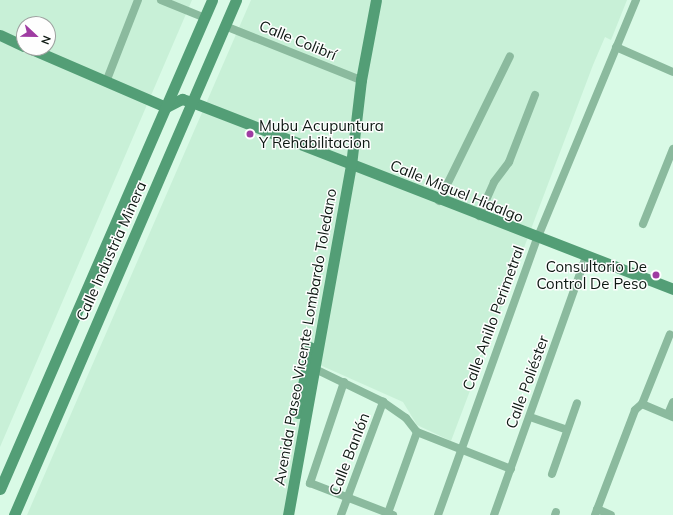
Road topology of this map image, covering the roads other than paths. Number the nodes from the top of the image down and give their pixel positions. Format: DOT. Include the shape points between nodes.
graph roads {
  1 [pos="138,0"];
  2 [pos="161,0"];
  3 [pos="212,0"];
  4 [pos="236,0"];
  5 [pos="376,0"];
  6 [pos="636,0"];
  7 [pos="205,18"];
  8 [pos="225,26"];
  9 [pos="0,35"];
  10 [pos="16,42"];
  11 [pos="616,47"];
  12 [pos="47,56"];
  13 [pos="510,56"];
  14 [pos="673,72"];
  15 [pos="361,80"];
  16 [pos="106,82"];
  17 [pos="535,95"];
  18 [pos="192,102"];
  19 [pos="166,107"];
  20 [pos="673,149"];
  21 [pos="352,165"];
  22 [pos="439,201"];
  23 [pos="479,216"];
  24 [pos="643,224"];
  25 [pos="537,239"];
  26 [pos="586,257"];
  27 [pos="673,289"];
  28 [pos="670,334"];
  29 [pos="310,367"];
  30 [pos="344,382"];
  31 [pos="383,402"];
  32 [pos="673,402"];
  33 [pos="577,403"];
  34 [pos="642,404"];
  35 [pos="671,416"];
  36 [pos="530,417"];
  37 [pos="567,430"];
  38 [pos="417,432"];
  39 [pos="459,451"];
  40 [pos="510,469"];
  41 [pos="552,474"];
  42 [pos="0,489"];
  43 [pos="347,498"];
  44 [pos="596,512"];
  45 [pos="390,514"];
  46 [pos="14,515"];
  47 [pos="280,515"];
  48 [pos="288,515"];
  49 [pos="340,515"];
  50 [pos="438,515"];
  51 [pos="494,515"];
  52 [pos="611,515"];
  1 -- 16 [label="street"];
  2 -- 7 [label="street"];
  3 -- 7 [label="main road, Calle Industria Minera"];
  4 -- 8 [label="main road, Calle Industria Minera"];
  5 -- 15 [label="main road, Avenida Paseo Vicente Lombardo Toledano"];
  6 -- 11 [label="street, Calle Anillo Perimetral"];
  7 -- 19 [label="main road, Calle Industria Minera"];
  8 -- 15 [label="street, Calle Colibrí"];
  8 -- 18 [label="main road, Calle Industria Minera"];
  9 -- 10 [label="main road"];
  11 -- 14 [label="street"];
  11 -- 25 [label="street, Calle Anillo Perimetral"];
  12 -- 16 [label="main road"];
  13 -- 22 [label="street"];
  15 -- 21 [label="main road, Avenida Paseo Vicente Lombardo Toledano"];
  16 -- 19 [label="main road"];
  17 -- 23 [label="street" via="509,162 494,182"];
  18 -- 19 [label="main road, Calle Miguel Hidalgo" via="182,99"];
  18 -- 21 [label="main road, Calle Miguel Hidalgo"];
  18 -- 46 [label="main road, Calle Industria Minera"];
  19 -- 42 [label="main road, Calle Industria Minera"];
  20 -- 24 [label="street"];
  21 -- 22 [label="main road, Calle Miguel Hidalgo"];
  21 -- 29 [label="main road, Avenida Paseo Vicente Lombardo Toledano"];
  22 -- 23 [label="main road, Calle Miguel Hidalgo"];
  23 -- 25 [label="main road, Calle Miguel Hidalgo"];
  25 -- 26 [label="main road, Calle Miguel Hidalgo"];
  25 -- 39 [label="street, Calle Anillo Perimetral"];
  26 -- 27 [label="main road, Calle Miguel Hidalgo"];
  26 -- 36 [label="street, Calle Poliéster"];
  28 -- 34 [label="street"];
  29 -- 30 [label="street"];
  29 -- 47 [label="main road, Avenida Paseo Vicente Lombardo Toledano"];
  29 -- 48 [label="main road, Avenida Paseo Vicente Lombardo Toledano"];
  30 -- 31 [label="street"];
  30 -- 43 [label="street" via="310,480 313,486"];
  31 -- 38 [label="street" via="406,418"];
  31 -- 43 [label="street, Calle Banlón"];
  32 -- 35 [label="street"];
  33 -- 37 [label="street"];
  34 -- 35 [label="street"];
  34 -- 44 [label="street" via="635,410"];
  36 -- 37 [label="street"];
  36 -- 40 [label="street, Calle Poliéster"];
  37 -- 41 [label="street"];
  38 -- 39 [label="street"];
  38 -- 45 [label="street"];
  39 -- 40 [label="street"];
  39 -- 50 [label="street, Calle Anillo Perimetral"];
  40 -- 51 [label="street, Calle Poliéster"];
  43 -- 45 [label="street"];
  43 -- 49 [label="street, Calle Banlón"];
  44 -- 52 [label="street"];
}
